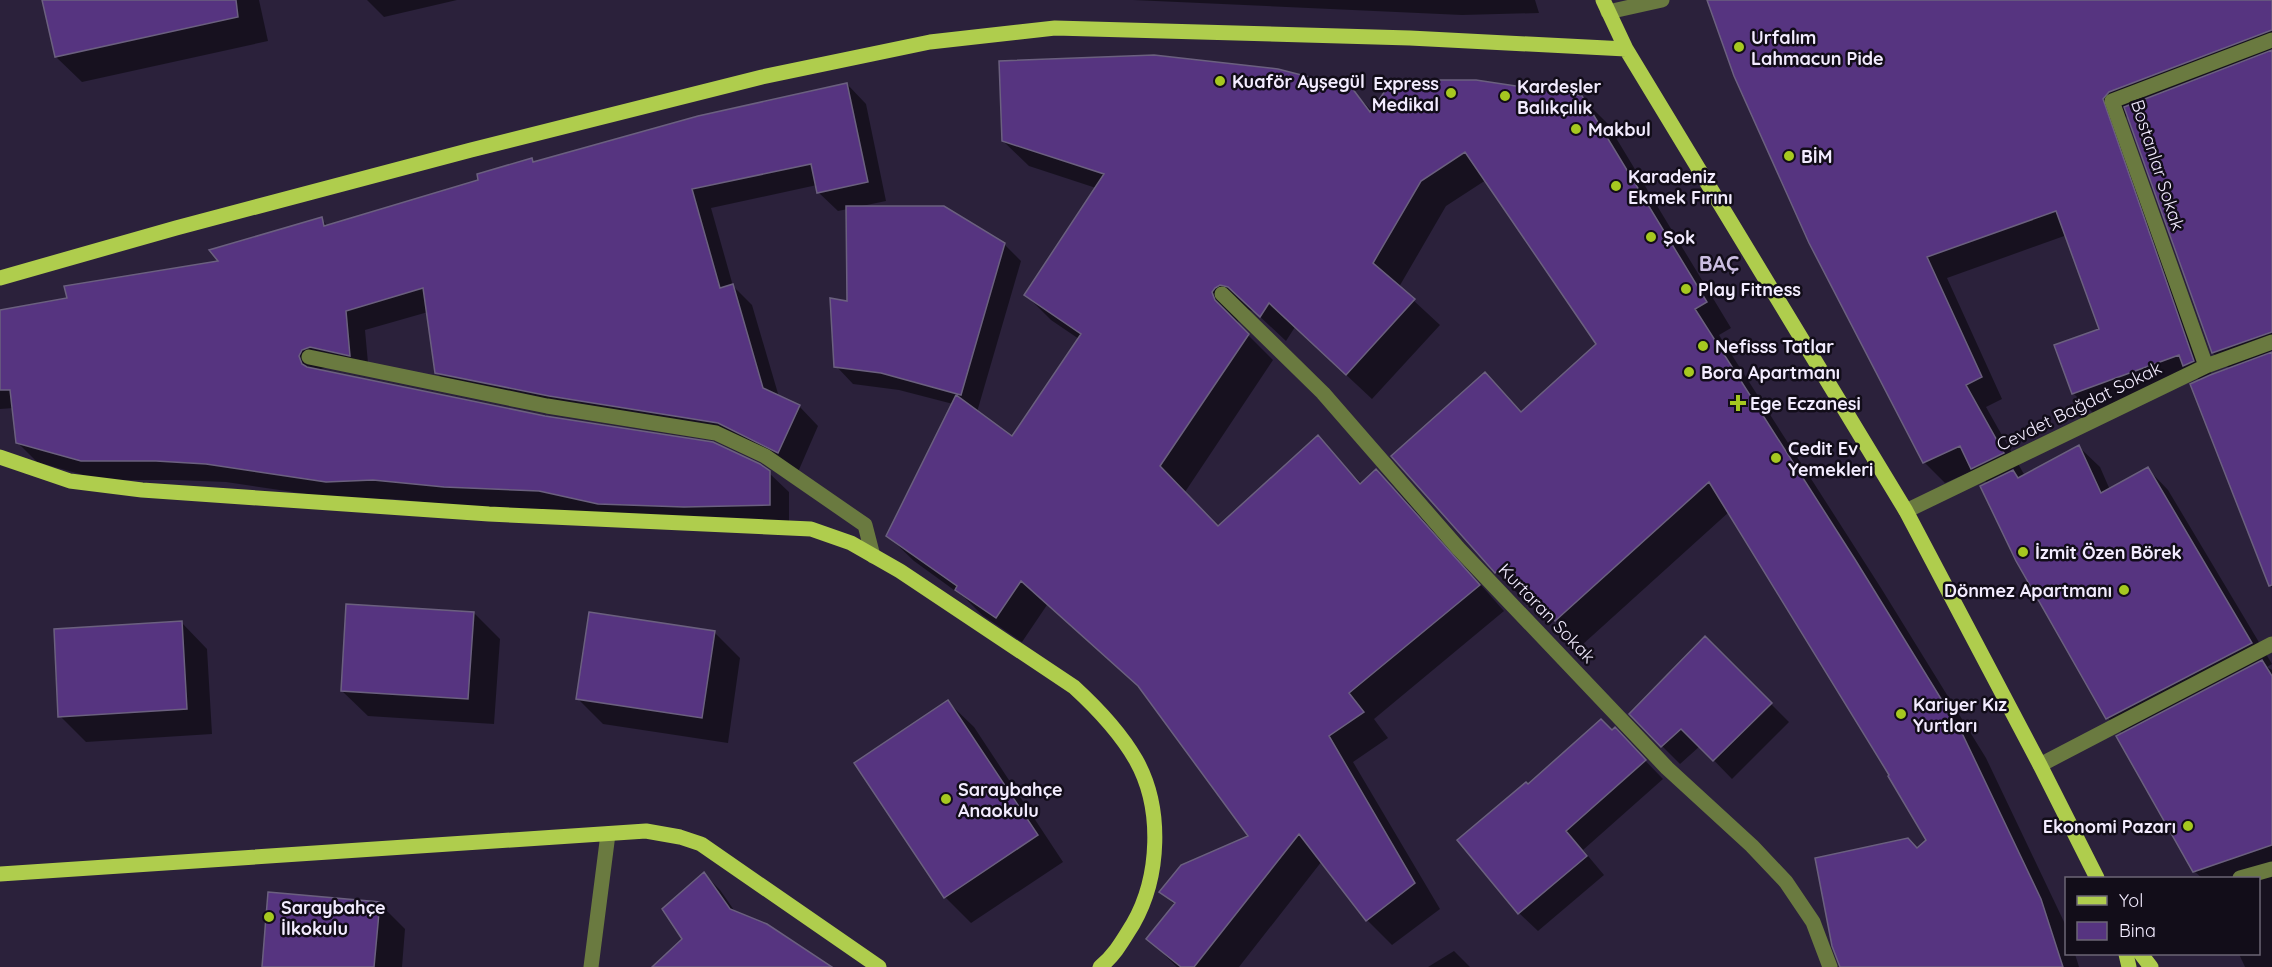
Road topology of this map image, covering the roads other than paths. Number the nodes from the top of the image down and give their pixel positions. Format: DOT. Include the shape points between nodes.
graph roads {
  1 [pos="1662,0"];
  2 [pos="1605,6"];
  3 [pos="2272,40"];
  4 [pos="1626,49"];
  5 [pos="0,278"];
  6 [pos="1222,294"];
  7 [pos="2272,342"];
  8 [pos="309,357"];
  9 [pos="2206,366"];
  10 [pos="0,457"];
  11 [pos="1906,511"];
  12 [pos="873,556"];
  13 [pos="2272,644"];
  14 [pos="2040,765"];
  15 [pos="608,834"];
  16 [pos="2272,869"];
  17 [pos="0,874"];
  18 [pos="2096,877"];
  19 [pos="2246,877"];
  20 [pos="2142,955"];
  21 [pos="591,967"];
  22 [pos="879,967"];
  23 [pos="1101,967"];
  24 [pos="1830,967"];
  25 [pos="2151,967"];
  1 -- 2 [label="street"];
  2 -- 4 [label="main road"];
  3 -- 9 [label="street, Bostanlar Sokak" via="2112,100"];
  4 -- 5 [label="main road" via="1055,28 930,42 762,76 176,228"];
  4 -- 11 [label="main road"];
  6 -- 24 [label="street, Kurtaran Sokak" via="1323,393 1458,548 1659,759 1786,882 1813,922"];
  7 -- 9 [label="street, Cevdet Bağdat Sokak"];
  8 -- 12 [label="street" via="547,406 716,433 765,456 865,525"];
  9 -- 11 [label="street, Cevdet Bağdat Sokak"];
  10 -- 12 [label="main road" via="70,481 142,489 489,514 811,529 851,543"];
  11 -- 14 [label="main road"];
  12 -- 23 [label="main road" via="1074,687 1118,733 1137,762 1148,791 1154,828 1153,871 1141,910 1114,956"];
  13 -- 14 [label="street"];
  14 -- 18 [label="main road"];
  15 -- 17 [label="main road"];
  15 -- 21 [label="street"];
  15 -- 22 [label="main road" via="646,831 701,844"];
  16 -- 19 [label="street"];
  20 -- 25 [label="main road"];
}
